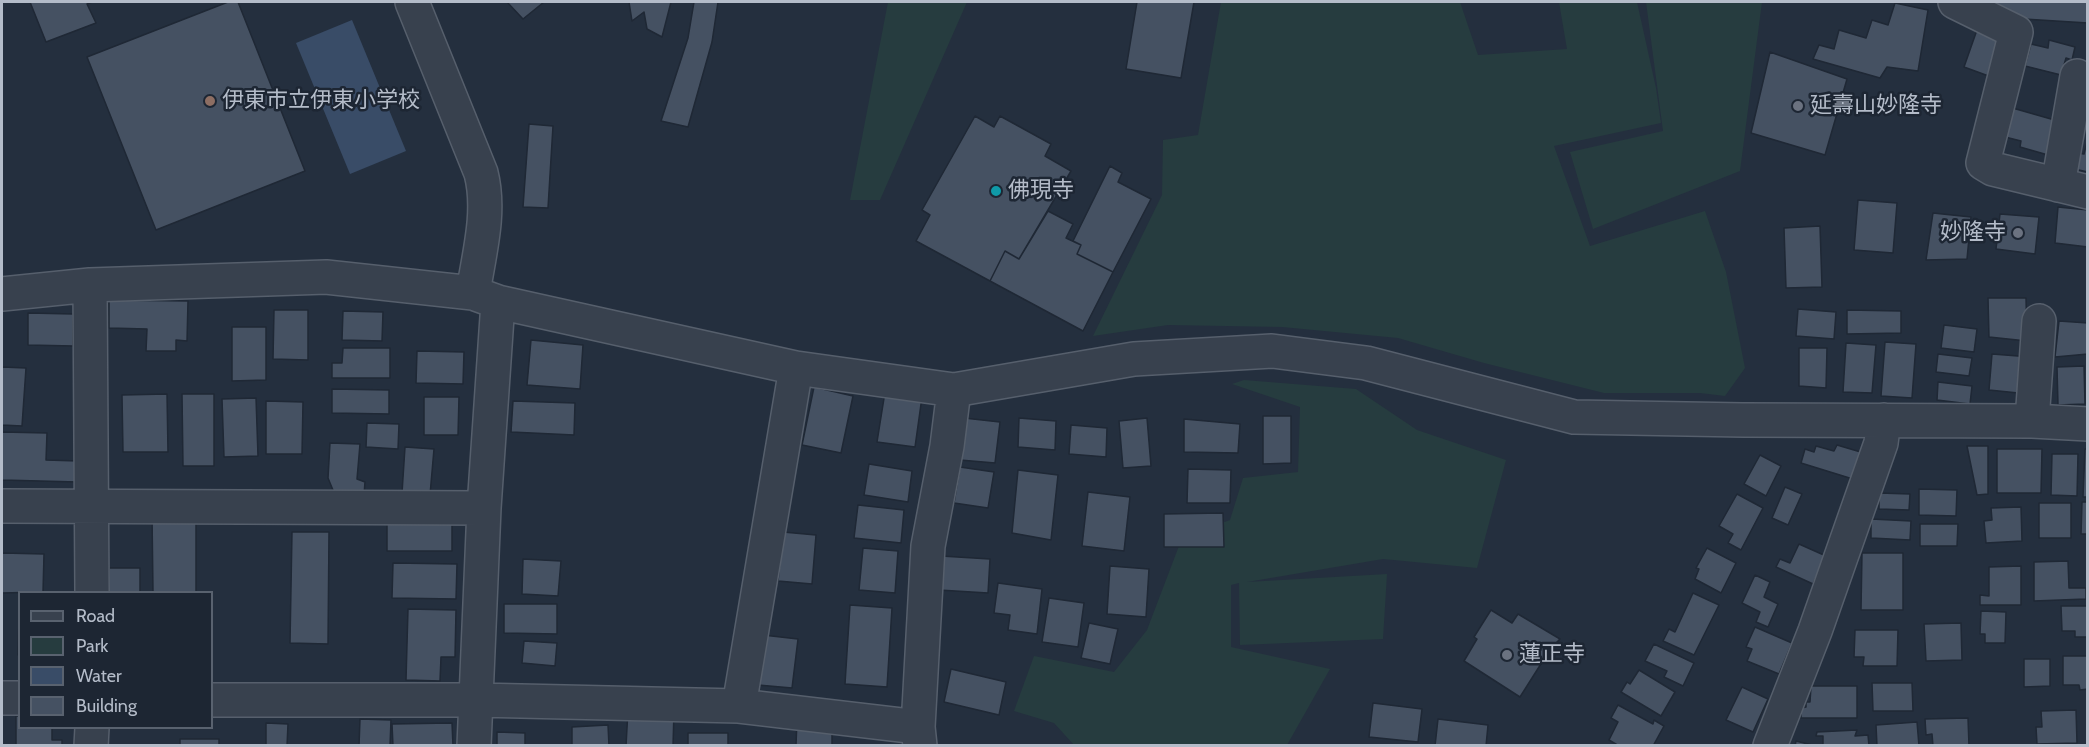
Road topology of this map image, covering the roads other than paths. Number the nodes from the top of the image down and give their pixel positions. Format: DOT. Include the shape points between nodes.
graph roads {
  1 [pos="412,2"];
  2 [pos="1965,6"];
  3 [pos="2077,76"];
  4 [pos="2073,188"];
  5 [pos="90,285"];
  6 [pos="2,294"];
  7 [pos="486,297"];
  8 [pos="2039,321"];
  9 [pos="796,368"];
  10 [pos="954,390"];
  11 [pos="1884,420"];
  12 [pos="2032,421"];
  13 [pos="2088,423"];
  14 [pos="2,506"];
  15 [pos="91,507"];
  16 [pos="484,508"];
  17 [pos="92,591"];
  18 [pos="2,698"];
  19 [pos="18,698"];
  20 [pos="213,700"];
  21 [pos="477,700"];
  22 [pos="739,706"];
  23 [pos="92,729"];
  24 [pos="919,736"];
  25 [pos="91,746"];
  26 [pos="474,746"];
  27 [pos="1770,746"];
  1 -- 7 [label="street" via="481,172 486,193"];
  2 -- 4 [label="street" via="2016,32 1983,163 1993,170"];
  3 -- 4 [label="street"];
  5 -- 6 [label="street"];
  5 -- 7 [label="street" via="326,277"];
  5 -- 15 [label="street"];
  7 -- 9 [label="street"];
  7 -- 16 [label="street"];
  8 -- 12 [label="street"];
  9 -- 10 [label="street"];
  9 -- 22 [label="street"];
  10 -- 11 [label="street" via="1134,359 1272,351 1366,363 1574,417"];
  10 -- 24 [label="street" via="928,546"];
  11 -- 12 [label="street"];
  11 -- 27 [label="street" via="1881,443"];
  12 -- 13 [label="street"];
  14 -- 15 [label="street"];
  15 -- 16 [label="street"];
  15 -- 17 [label="street"];
  16 -- 21 [label="street"];
  18 -- 19 [label="street"];
  20 -- 21 [label="street"];
  21 -- 22 [label="street"];
  21 -- 26 [label="street"];
  22 -- 24 [label="street"];
  23 -- 25 [label="street"];
}
